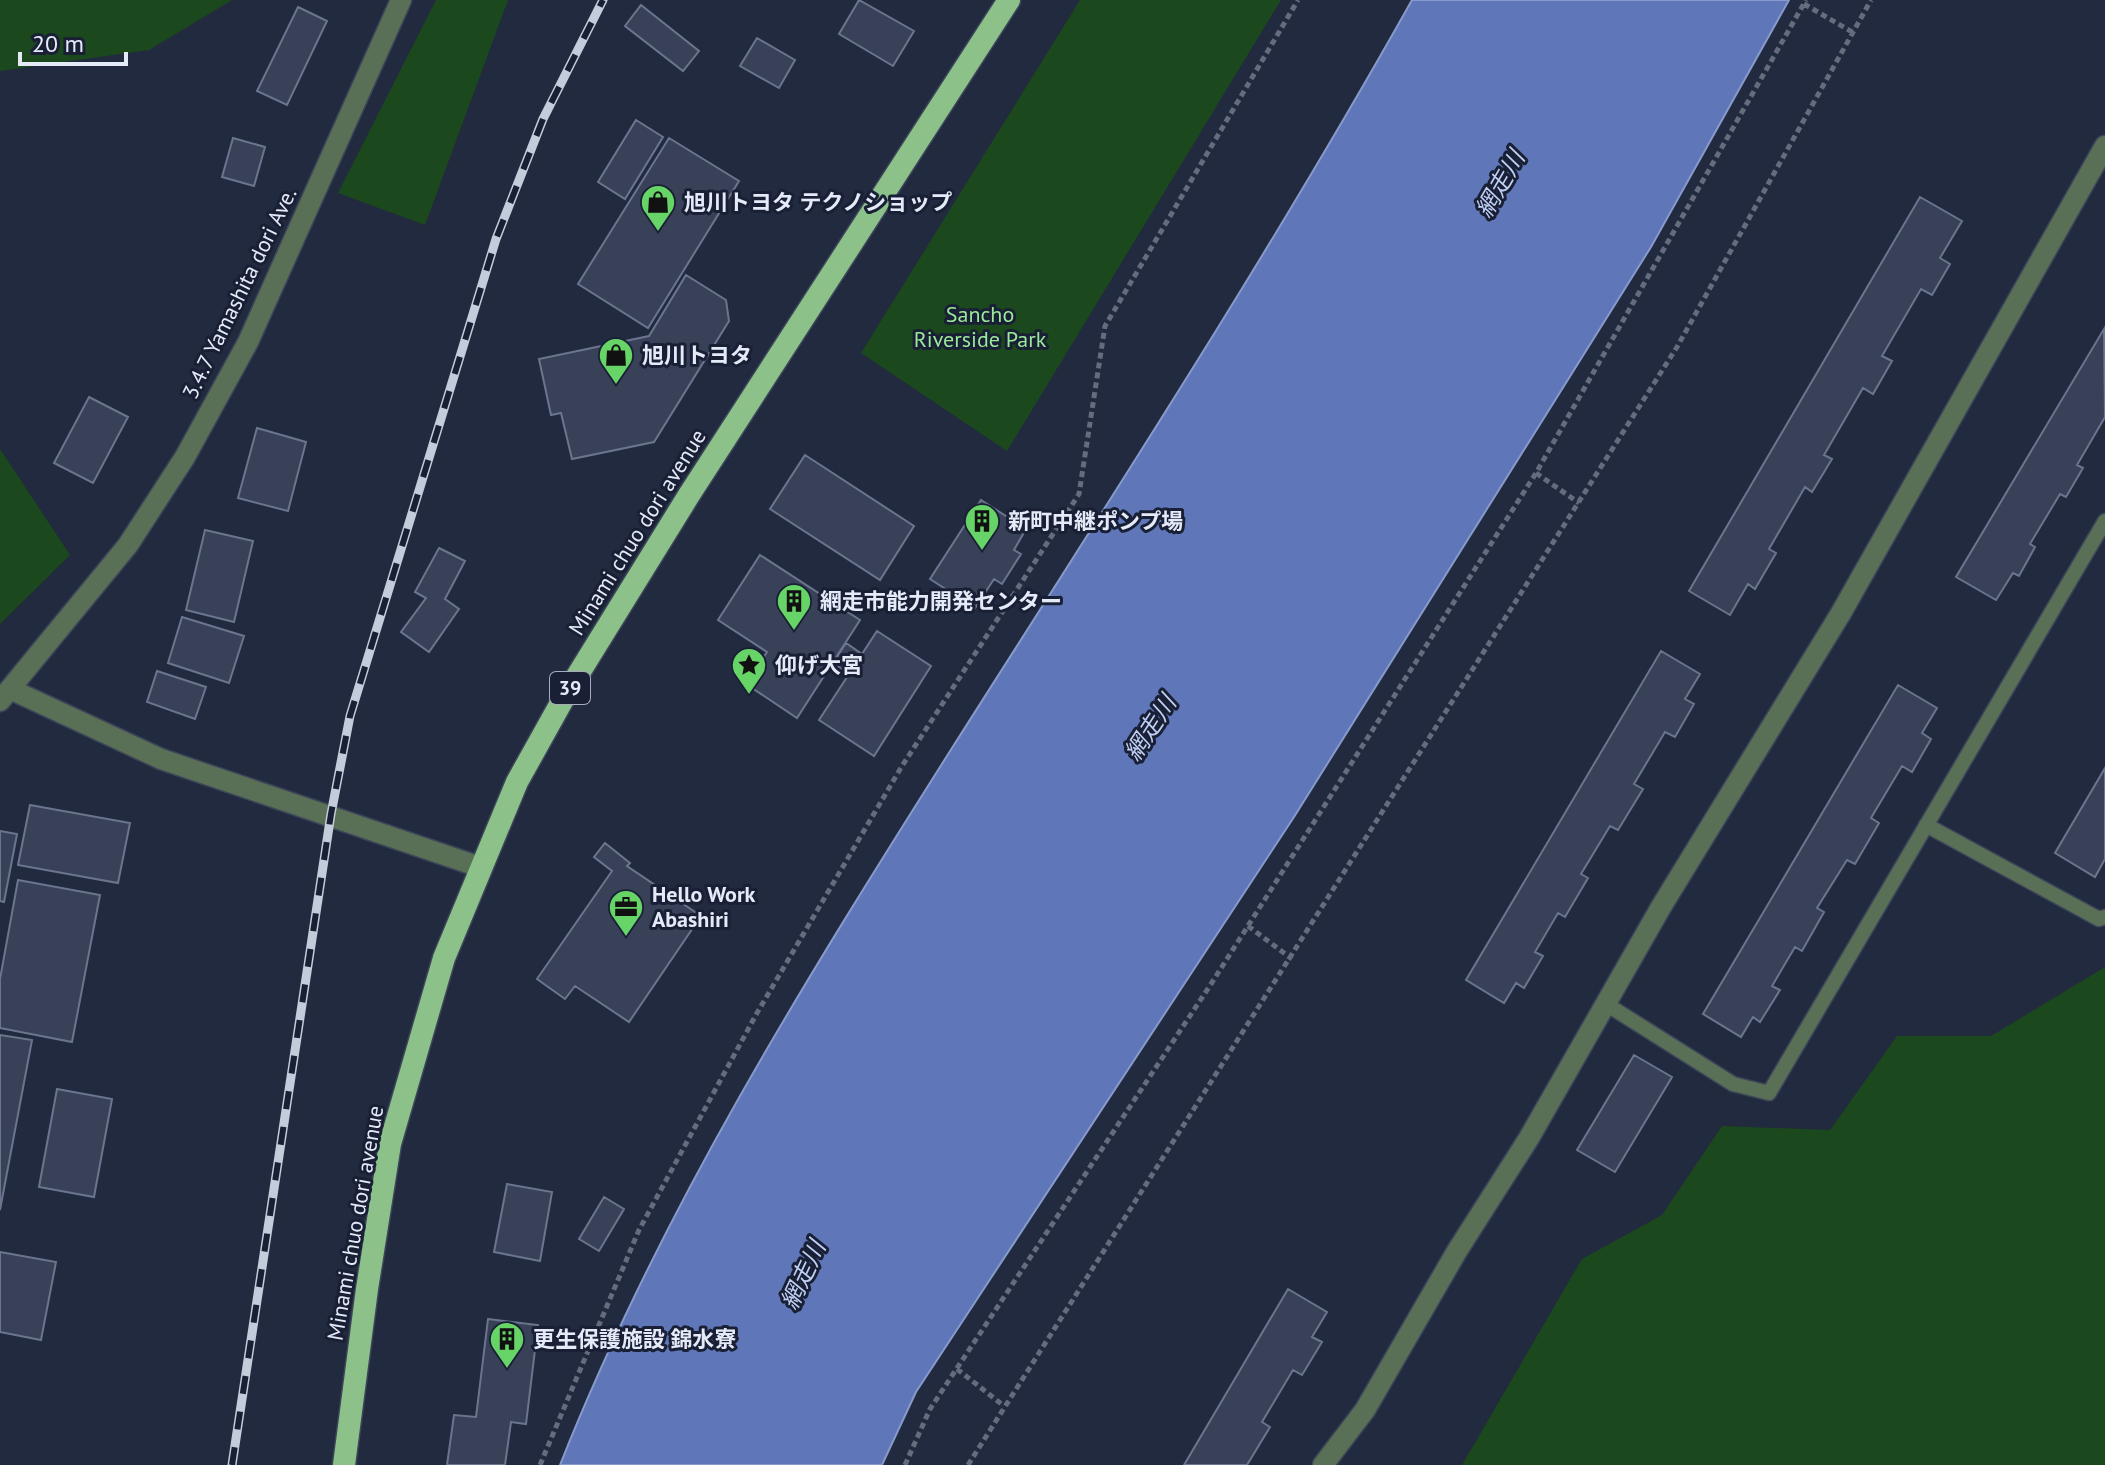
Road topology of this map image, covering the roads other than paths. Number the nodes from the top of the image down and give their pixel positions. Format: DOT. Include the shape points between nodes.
graph roads {
  1 [pos="401,0"];
  2 [pos="1009,0"];
  3 [pos="2105,146"];
  4 [pos="2105,521"];
  5 [pos="6,695"];
  6 [pos="1926,825"];
  7 [pos="480,867"];
  8 [pos="2105,917"];
  9 [pos="1606,1004"];
  10 [pos="344,1465"];
  11 [pos="1323,1465"];
  1 -- 5 [label="street, 3.4.7 Yamashita dori Ave." via="248,342 185,457 128,545"];
  2 -- 7 [label="highway, Minami chuo dori avenue / 39" via="566,694 517,782"];
  3 -- 9 [label="street" via="1841,613"];
  4 -- 6 [label="lane"];
  5 -- 7 [label="street" via="161,759"];
  6 -- 8 [label="lane" via="2099,919"];
  6 -- 9 [label="lane" via="1769,1093 1733,1084"];
  7 -- 10 [label="highway, Minami chuo dori avenue / 39" via="444,958 390,1144"];
  9 -- 11 [label="street" via="1365,1410"];
}
